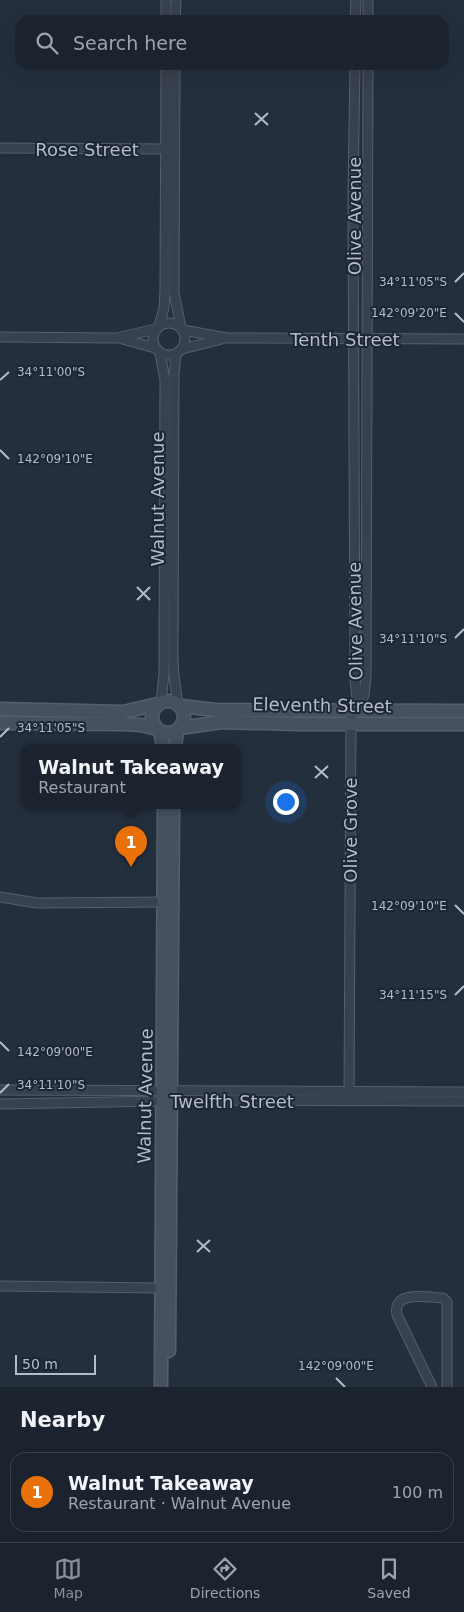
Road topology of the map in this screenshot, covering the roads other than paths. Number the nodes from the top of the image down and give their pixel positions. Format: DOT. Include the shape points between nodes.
graph roads {
  1 [pos="166,0"];
  2 [pos="176,0"];
  3 [pos="356,0"];
  4 [pos="368,0"];
  5 [pos="166,15"];
  6 [pos="175,15"];
  7 [pos="355,15"];
  8 [pos="368,15"];
  9 [pos="166,70"];
  10 [pos="175,70"];
  11 [pos="355,70"];
  12 [pos="368,70"];
  13 [pos="0,148"];
  14 [pos="170,149"];
  15 [pos="158,327"];
  16 [pos="182,328"];
  17 [pos="0,337"];
  18 [pos="116,338"];
  19 [pos="227,338"];
  20 [pos="354,339"];
  21 [pos="367,339"];
  22 [pos="464,340"];
  23 [pos="158,350"];
  24 [pos="179,351"];
  25 [pos="159,703"];
  26 [pos="179,705"];
  27 [pos="0,709"];
  28 [pos="355,710"];
  29 [pos="464,711"];
  30 [pos="0,723"];
  31 [pos="351,724"];
  32 [pos="464,724"];
  33 [pos="178,729"];
  34 [pos="158,730"];
  35 [pos="162,744"];
  36 [pos="175,744"];
  37 [pos="164,809"];
  38 [pos="173,809"];
  39 [pos="0,897"];
  40 [pos="168,903"];
  41 [pos="0,1090"];
  42 [pos="464,1092"];
  43 [pos="167,1096"];
  44 [pos="349,1096"];
  45 [pos="464,1101"];
  46 [pos="0,1104"];
  47 [pos="0,1286"];
  48 [pos="160,1288"];
  49 [pos="161,1387"];
  50 [pos="169,1387"];
  51 [pos="432,1387"];
  52 [pos="447,1387"];
  1 -- 5 [label="street"];
  2 -- 6 [label="street"];
  3 -- 7 [label="street"];
  4 -- 8 [label="street"];
  9 -- 14 [label="street"];
  10 -- 14 [label="street"];
  11 -- 20 [label="street, Olive Avenue"];
  12 -- 21 [label="street, Olive Avenue"];
  13 -- 14 [label="street, Rose Street"];
  14 -- 15 [label="street" via="164,308"];
  14 -- 16 [label="street" via="174,293"];
  15 -- 16 [label="street" via="163,323 173,323"];
  15 -- 18 [label="street"];
  15 -- 23 [label="street" via="153,338"];
  16 -- 19 [label="street, Tenth Street"];
  16 -- 24 [label="street" via="186,339"];
  17 -- 18 [label="street"];
  18 -- 23 [label="street"];
  19 -- 20 [label="street, Tenth Street"];
  19 -- 24 [label="street, Tenth Street"];
  20 -- 21 [label="street, Tenth Street"];
  20 -- 28 [label="street, Olive Avenue"];
  21 -- 22 [label="street, Tenth Street"];
  21 -- 28 [label="street, Olive Avenue" via="366,676 364,695"];
  23 -- 24 [label="street" via="168,355"];
  23 -- 25 [label="street, Walnut Avenue" via="165,380 164,664"];
  24 -- 26 [label="street, Walnut Avenue" via="174,374 174,676"];
  25 -- 26 [label="street" via="170,700"];
  25 -- 27 [label="street" via="123,712"];
  25 -- 34 [label="street" via="152,713 153,725"];
  26 -- 28 [label="street, Eleventh Street" via="216,710"];
  26 -- 33 [label="street" via="184,720"];
  28 -- 29 [label="street, Eleventh Street"];
  28 -- 31 [label="street, Olive Grove"];
  30 -- 34 [label="street" via="123,724"];
  31 -- 32 [label="street, Eleventh Street"];
  31 -- 33 [label="street, Eleventh Street" via="222,722"];
  31 -- 44 [label="street, Olive Grove"];
  33 -- 34 [label="street" via="168,733"];
  33 -- 36 [label="street"];
  34 -- 35 [label="street"];
  37 -- 40 [label="street, Walnut Avenue"];
  38 -- 40 [label="street, Walnut Avenue"];
  39 -- 40 [label="street" via="37,903"];
  40 -- 43 [label="street, Walnut Avenue"];
  41 -- 43 [label="street, Twelfth Street"];
  42 -- 44 [label="street, Twelfth Street"];
  43 -- 44 [label="street, Twelfth Street"];
  43 -- 46 [label="street, Twelfth Street"];
  43 -- 48 [label="street, Walnut Avenue"];
  43 -- 50 [label="street, Walnut Avenue"];
  44 -- 45 [label="street, Twelfth Street"];
  47 -- 48 [label="street"];
  48 -- 49 [label="street, Walnut Avenue"];
  51 -- 52 [label="street" via="397,1315 398,1303 404,1298 443,1298 447,1302"];
}
